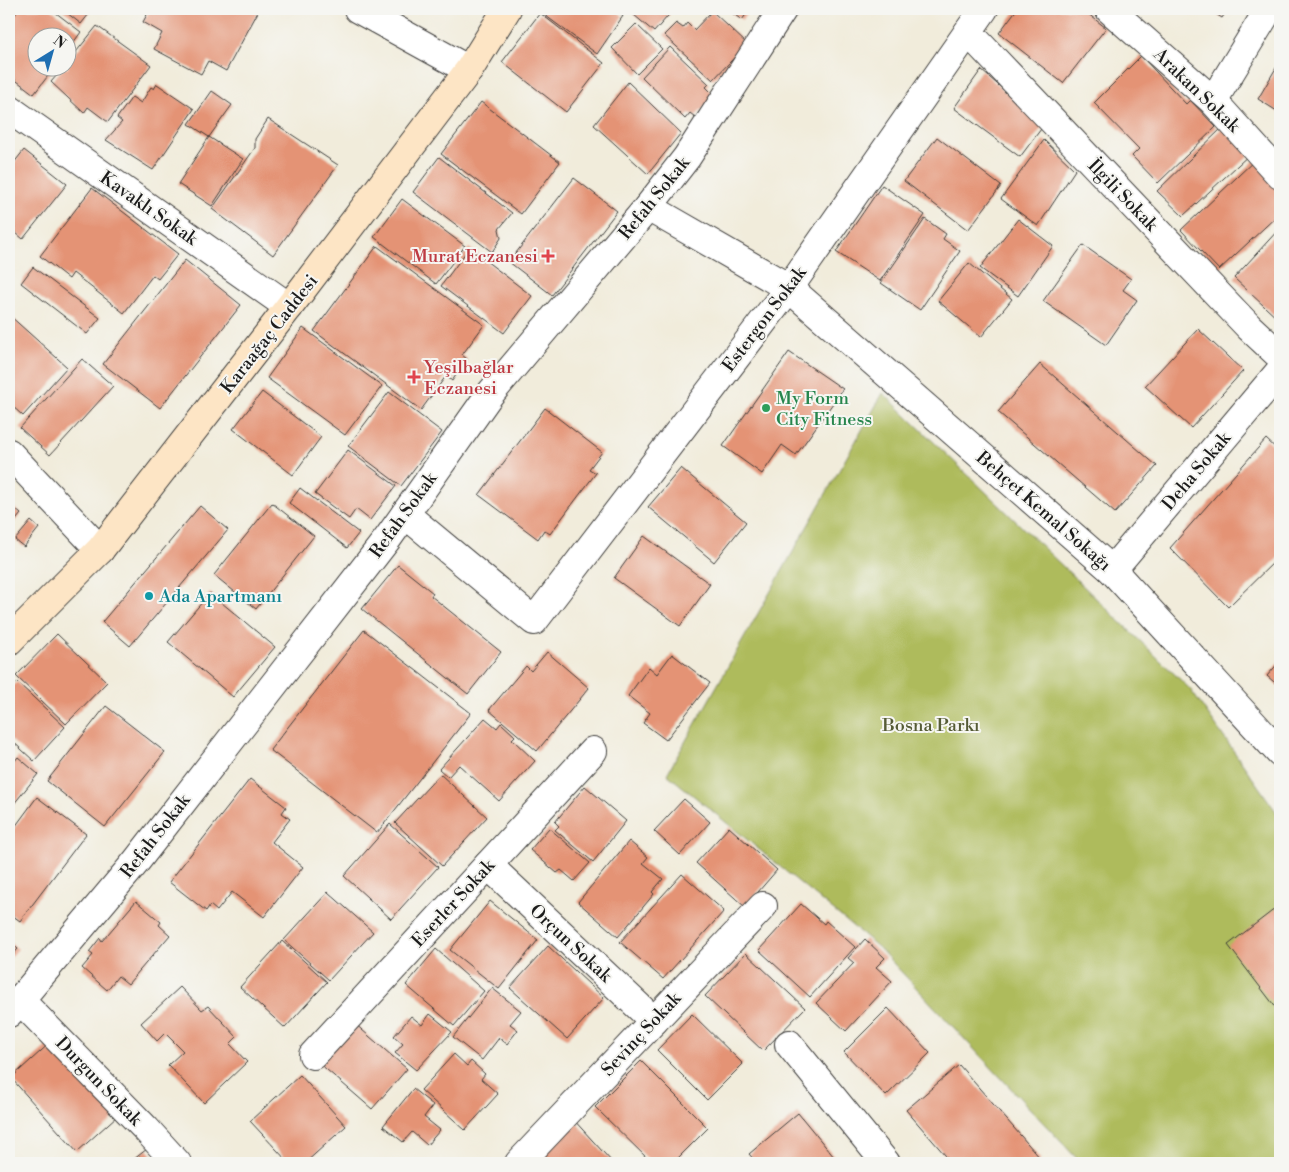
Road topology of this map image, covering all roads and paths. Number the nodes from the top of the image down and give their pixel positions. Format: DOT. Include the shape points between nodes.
graph roads {
  1 [pos="358,9"];
  2 [pos="507,9"];
  3 [pos="783,9"];
  4 [pos="984,9"];
  5 [pos="1109,9"];
  6 [pos="1269,9"];
  7 [pos="968,32"];
  8 [pos="469,70"];
  9 [pos="1213,101"];
  10 [pos="9,109"];
  11 [pos="1280,175"];
  12 [pos="648,207"];
  13 [pos="789,288"];
  14 [pos="289,307"];
  15 [pos="1280,356"];
  16 [pos="1280,371"];
  17 [pos="9,453"];
  18 [pos="405,514"];
  19 [pos="100,550"];
  20 [pos="1112,570"];
  21 [pos="9,641"];
  22 [pos="593,751"];
  23 [pos="1280,753"];
  24 [pos="488,865"];
  25 [pos="763,906"];
  26 [pos="14,1006"];
  27 [pos="654,1020"];
  28 [pos="789,1044"];
  29 [pos="313,1054"];
  30 [pos="177,1163"];
  31 [pos="520,1163"];
  32 [pos="886,1163"];
  1 -- 8 [label="street"];
  2 -- 8 [label="street, Karaağaç Caddesi"];
  3 -- 12 [label="street, Refah Sokak" via="688,157"];
  4 -- 7 [label="street, Estergon Sokak"];
  5 -- 9 [label="street, Arakan Sokak"];
  6 -- 9 [label="street"];
  7 -- 13 [label="street, Estergon Sokak"];
  7 -- 15 [label="street, İlgili Sokak"];
  8 -- 14 [label="street, Karaağaç Caddesi"];
  9 -- 11 [label="street, Arakan Sokak"];
  10 -- 14 [label="street, Kavaklı Sokak"];
  12 -- 13 [label="street, Behçet Kemal Sokağı"];
  12 -- 18 [label="street, Refah Sokak" via="490,394"];
  13 -- 18 [label="street, Estergon Sokak" via="534,621"];
  13 -- 20 [label="street, Behçet Kemal Sokağı"];
  14 -- 19 [label="street, Karaağaç Caddesi"];
  16 -- 20 [label="street, Deha Sokak"];
  17 -- 19 [label="street"];
  18 -- 26 [label="street, Refah Sokak" via="135,864"];
  19 -- 21 [label="street, Karaağaç Caddesi"];
  20 -- 23 [label="street, Behçet Kemal Sokağı"];
  22 -- 24 [label="street, Eserler Sokak"];
  24 -- 27 [label="street, Orçun Sokak"];
  24 -- 29 [label="street, Eserler Sokak"];
  25 -- 27 [label="street, Sevinç Sokak"];
  26 -- 30 [label="street, Durgun Sokak" via="146,1129"];
  27 -- 31 [label="street, Sevinç Sokak"];
  28 -- 32 [label="street"];
}
